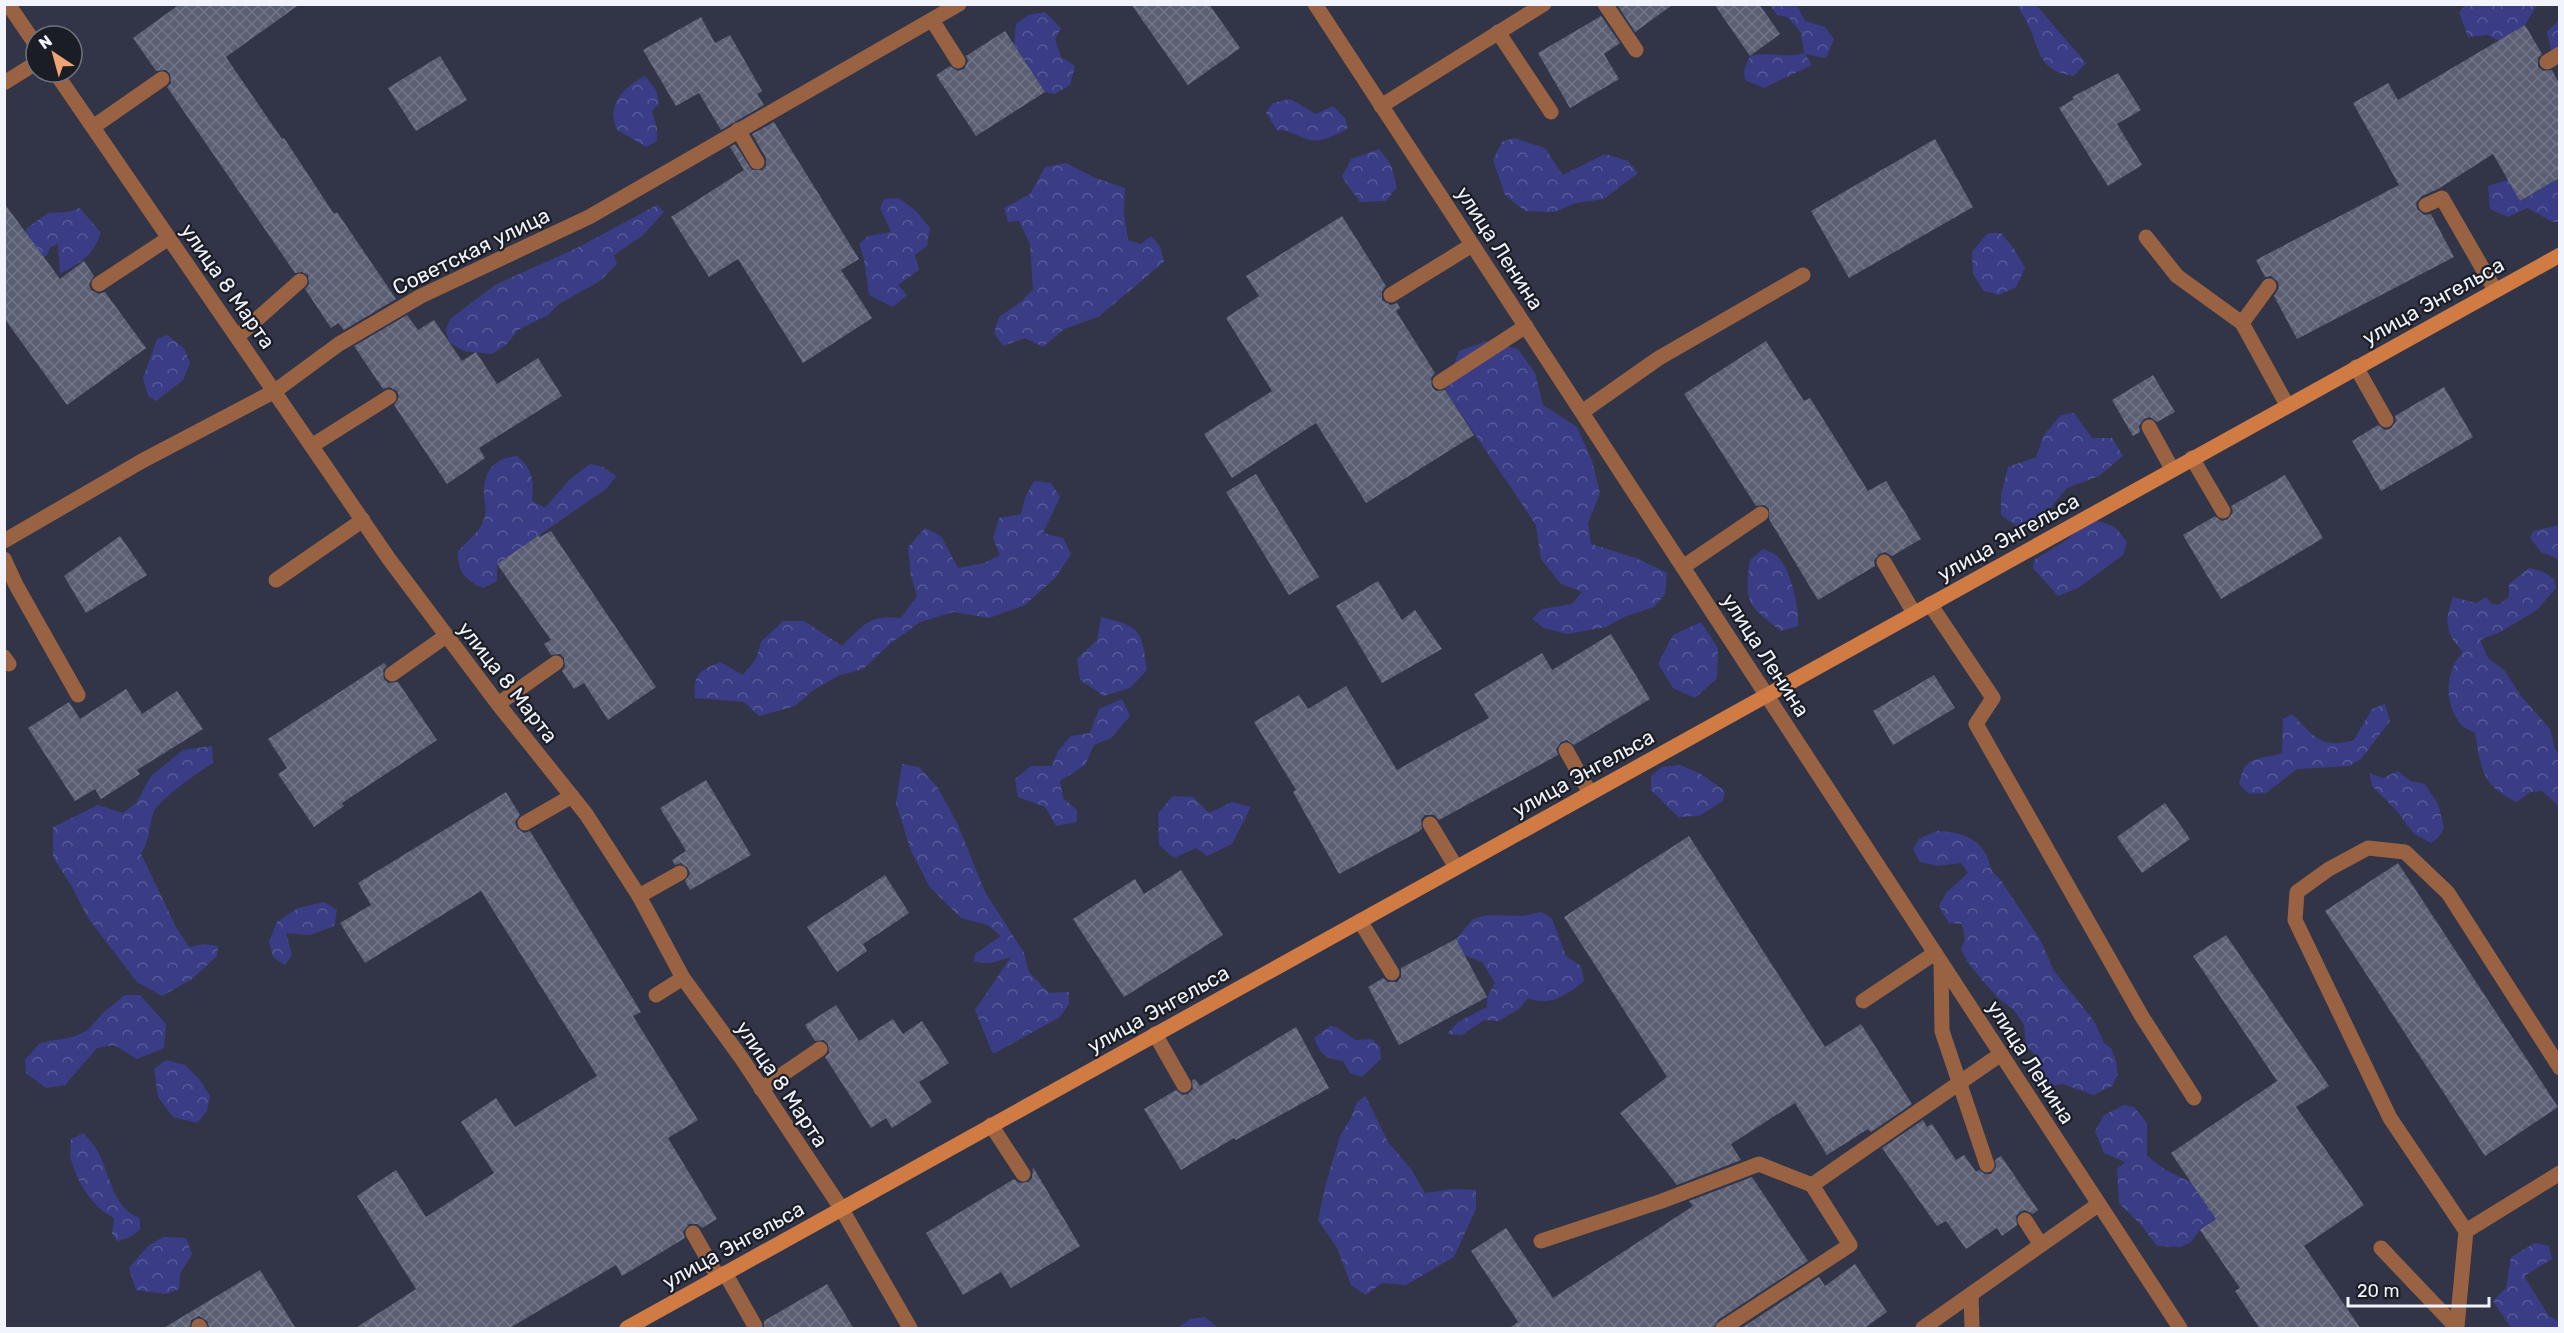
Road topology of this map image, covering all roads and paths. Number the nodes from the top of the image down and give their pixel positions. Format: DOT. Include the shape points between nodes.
graph roads {
  1 [pos="8,4"];
  2 [pos="959,4"];
  3 [pos="1315,4"];
  4 [pos="1544,4"];
  5 [pos="1605,4"];
  6 [pos="932,20"];
  7 [pos="24,27"];
  8 [pos="1498,32"];
  9 [pos="1636,50"];
  10 [pos="958,61"];
  11 [pos="24,70"];
  12 [pos="162,79"];
  13 [pos="4,83"];
  14 [pos="63,84"];
  15 [pos="1382,106"];
  16 [pos="1551,112"];
  17 [pos="93,127"];
  18 [pos="738,130"];
  19 [pos="757,162"];
  20 [pos="2426,205"];
  21 [pos="2146,237"];
  22 [pos="169,238"];
  23 [pos="1472,245"];
  24 [pos="2559,255"];
  25 [pos="1803,275"];
  26 [pos="300,281"];
  27 [pos="99,284"];
  28 [pos="2269,286"];
  29 [pos="2495,290"];
  30 [pos="1392,295"];
  31 [pos="2242,323"];
  32 [pos="1526,326"];
  33 [pos="237,337"];
  34 [pos="2356,367"];
  35 [pos="1440,382"];
  36 [pos="275,391"];
  37 [pos="389,397"];
  38 [pos="2288,405"];
  39 [pos="1582,412"];
  40 [pos="2386,420"];
  41 [pos="2149,427"];
  42 [pos="313,445"];
  43 [pos="2192,458"];
  44 [pos="2172,469"];
  45 [pos="2223,511"];
  46 [pos="1761,514"];
  47 [pos="363,520"];
  48 [pos="4,541"];
  49 [pos="4,559"];
  50 [pos="1884,562"];
  51 [pos="1683,567"];
  52 [pos="276,580"];
  53 [pos="1930,604"];
  54 [pos="1914,613"];
  55 [pos="446,636"];
  56 [pos="556,663"];
  57 [pos="392,674"];
  58 [pos="78,695"];
  59 [pos="1767,695"];
  60 [pos="498,704"];
  61 [pos="1566,750"];
  62 [pos="1590,793"];
  63 [pos="572,796"];
  64 [pos="525,823"];
  65 [pos="1431,824"];
  66 [pos="1456,867"];
  67 [pos="680,873"];
  68 [pos="639,896"];
  69 [pos="1360,921"];
  70 [pos="1938,958"];
  71 [pos="1392,973"];
  72 [pos="682,978"];
  73 [pos="656,995"];
  74 [pos="1863,1001"];
  75 [pos="1155,1034"];
  76 [pos="820,1049"];
  77 [pos="2001,1054"];
  78 [pos="2559,1068"];
  79 [pos="1960,1084"];
  80 [pos="1184,1085"];
  81 [pos="761,1089"];
  82 [pos="2194,1098"];
  83 [pos="991,1125"];
  84 [pos="1987,1165"];
  85 [pos="2559,1173"];
  86 [pos="1023,1174"];
  87 [pos="1812,1185"];
  88 [pos="2099,1204"];
  89 [pos="841,1208"];
  90 [pos="2025,1220"];
  91 [pos="2466,1231"];
  92 [pos="693,1233"];
  93 [pos="1541,1241"];
  94 [pos="2041,1245"];
  95 [pos="2381,1248"];
  96 [pos="721,1275"];
  97 [pos="1971,1294"];
  98 [pos="643,1325"];
  99 [pos="755,1326"];
  100 [pos="2457,1327"];
  101 [pos="627,1329"];
  102 [pos="910,1329"];
  103 [pos="1723,1329"];
  104 [pos="1923,1329"];
  105 [pos="1972,1329"];
  106 [pos="2180,1329"];
  1 -- 7 [label="street"];
  2 -- 6 [label="street, Советская улица"];
  3 -- 15 [label="street, улица Ленина"];
  4 -- 8 [label="street"];
  5 -- 9 [label="street"];
  6 -- 10 [label="street"];
  6 -- 18 [label="street, Советская улица"];
  8 -- 15 [label="street"];
  8 -- 16 [label="street"];
  11 -- 13 [label="street"];
  12 -- 17 [label="street"];
  14 -- 17 [label="street, улица 8 Марта"];
  15 -- 23 [label="street, улица Ленина"];
  17 -- 22 [label="street, улица 8 Марта"];
  18 -- 19 [label="street"];
  18 -- 36 [label="street, Советская улица" via="589,217 421,296 339,344"];
  20 -- 29 [label="street" via="2442,198"];
  21 -- 31 [label="street" via="2177,276"];
  22 -- 27 [label="street"];
  22 -- 33 [label="street, улица 8 Марта"];
  23 -- 30 [label="street"];
  23 -- 32 [label="street, улица Ленина"];
  24 -- 29 [label="street, улица Энгельса"];
  25 -- 39 [label="street" via="1659,358"];
  26 -- 33 [label="street"];
  28 -- 31 [label="street"];
  29 -- 34 [label="street, улица Энгельса"];
  31 -- 38 [label="street"];
  32 -- 35 [label="street"];
  32 -- 39 [label="street, улица Ленина"];
  33 -- 36 [label="street, улица 8 Марта"];
  34 -- 38 [label="street, улица Энгельса"];
  34 -- 40 [label="street"];
  36 -- 42 [label="street, улица 8 Марта"];
  36 -- 48 [label="street, Советская улица" via="142,461"];
  37 -- 42 [label="street"];
  38 -- 43 [label="street, улица Энгельса"];
  39 -- 51 [label="street, улица Ленина"];
  41 -- 44 [label="street"];
  42 -- 47 [label="street, улица 8 Марта"];
  43 -- 44 [label="street, улица Энгельса"];
  43 -- 45 [label="street"];
  44 -- 53 [label="street, улица Энгельса"];
  46 -- 51 [label="street"];
  47 -- 52 [label="street"];
  47 -- 55 [label="street, улица 8 Марта"];
  49 -- 58 [label="street"];
  50 -- 54 [label="street"];
  51 -- 59 [label="street, улица Ленина"];
  53 -- 54 [label="street, улица Энгельса"];
  53 -- 82 [label="street" via="1993,698 1976,724 2141,1015"];
  54 -- 59 [label="street, улица Энгельса"];
  55 -- 57 [label="street"];
  55 -- 60 [label="street, улица 8 Марта"];
  56 -- 60 [label="street"];
  59 -- 62 [label="street, улица Энгельса"];
  59 -- 70 [label="street, улица Ленина"];
  60 -- 63 [label="street, улица 8 Марта"];
  61 -- 62 [label="street"];
  62 -- 66 [label="street, улица Энгельса"];
  63 -- 64 [label="street"];
  63 -- 68 [label="street, улица 8 Марта"];
  65 -- 66 [label="street"];
  66 -- 69 [label="street, улица Энгельса"];
  67 -- 68 [label="street"];
  68 -- 72 [label="street, улица 8 Марта"];
  69 -- 71 [label="street"];
  69 -- 75 [label="street, улица Энгельса"];
  70 -- 74 [label="street"];
  70 -- 77 [label="street, улица Ленина"];
  70 -- 79 [label="street" via="1942,1031"];
  72 -- 73 [label="street"];
  72 -- 81 [label="street, улица 8 Марта"];
  75 -- 80 [label="street"];
  75 -- 83 [label="street, улица Энгельса"];
  76 -- 81 [label="street"];
  77 -- 79 [label="street"];
  77 -- 88 [label="street, улица Ленина"];
  78 -- 91 [label="street" via="2448,893 2405,852 2368,848 2297,892 2295,920 2390,1118"];
  79 -- 84 [label="street"];
  79 -- 87 [label="street"];
  81 -- 89 [label="street, улица 8 Марта"];
  83 -- 86 [label="street"];
  83 -- 89 [label="street, улица Энгельса"];
  85 -- 91 [label="street"];
  87 -- 93 [label="street" via="1759,1164"];
  87 -- 103 [label="street" via="1850,1245"];
  88 -- 94 [label="street"];
  88 -- 106 [label="street, улица Ленина"];
  89 -- 96 [label="street, улица Энгельса"];
  89 -- 102 [label="street, улица 8 Марта"];
  90 -- 94 [label="street"];
  91 -- 100 [label="street"];
  92 -- 96 [label="street"];
  94 -- 97 [label="street"];
  95 -- 100 [label="street"];
  96 -- 98 [label="street, улица Энгельса"];
  96 -- 99 [label="street"];
  97 -- 104 [label="street"];
  97 -- 105 [label="street"];
  98 -- 101 [label="street, улица Энгельса"];
}
